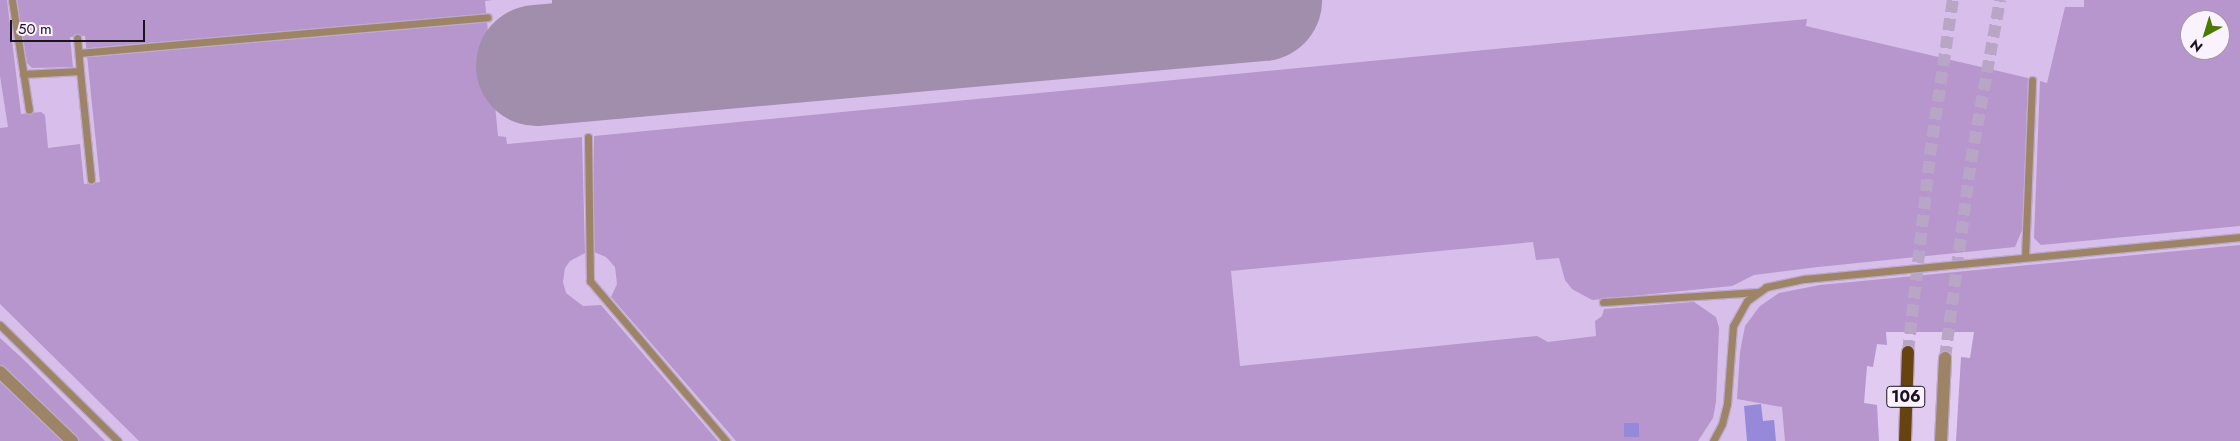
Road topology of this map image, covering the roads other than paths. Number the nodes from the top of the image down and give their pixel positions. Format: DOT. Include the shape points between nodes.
graph roads {
  1 [pos="12,0"];
  2 [pos="487,17"];
  3 [pos="78,38"];
  4 [pos="79,53"];
  5 [pos="80,71"];
  6 [pos="23,74"];
  7 [pos="2032,80"];
  8 [pos="29,110"];
  9 [pos="588,136"];
  10 [pos="91,180"];
  11 [pos="2240,237"];
  12 [pos="2025,257"];
  13 [pos="1760,292"];
  14 [pos="1603,302"];
  15 [pos="0,325"];
  16 [pos="1908,352"];
  17 [pos="1945,358"];
  18 [pos="0,372"];
  19 [pos="72,441"];
  20 [pos="118,441"];
  21 [pos="726,441"];
  22 [pos="1714,441"];
  23 [pos="1905,441"];
  24 [pos="1940,441"];
  1 -- 6 [label="lane"];
  2 -- 4 [label="lane"];
  3 -- 4 [label="lane"];
  4 -- 5 [label="lane"];
  5 -- 6 [label="lane"];
  5 -- 10 [label="lane"];
  6 -- 8 [label="lane"];
  7 -- 12 [label="lane"];
  9 -- 21 [label="lane" via="590,282"];
  11 -- 12 [label="lane"];
  12 -- 13 [label="lane" via="1805,279 1773,285"];
  13 -- 14 [label="lane"];
  13 -- 22 [label="lane" via="1747,301 1733,326 1727,404"];
  15 -- 20 [label="lane"];
  16 -- 23 [label="main road, 106"];
  17 -- 24 [label="street"];
  18 -- 19 [label="street"];
}
